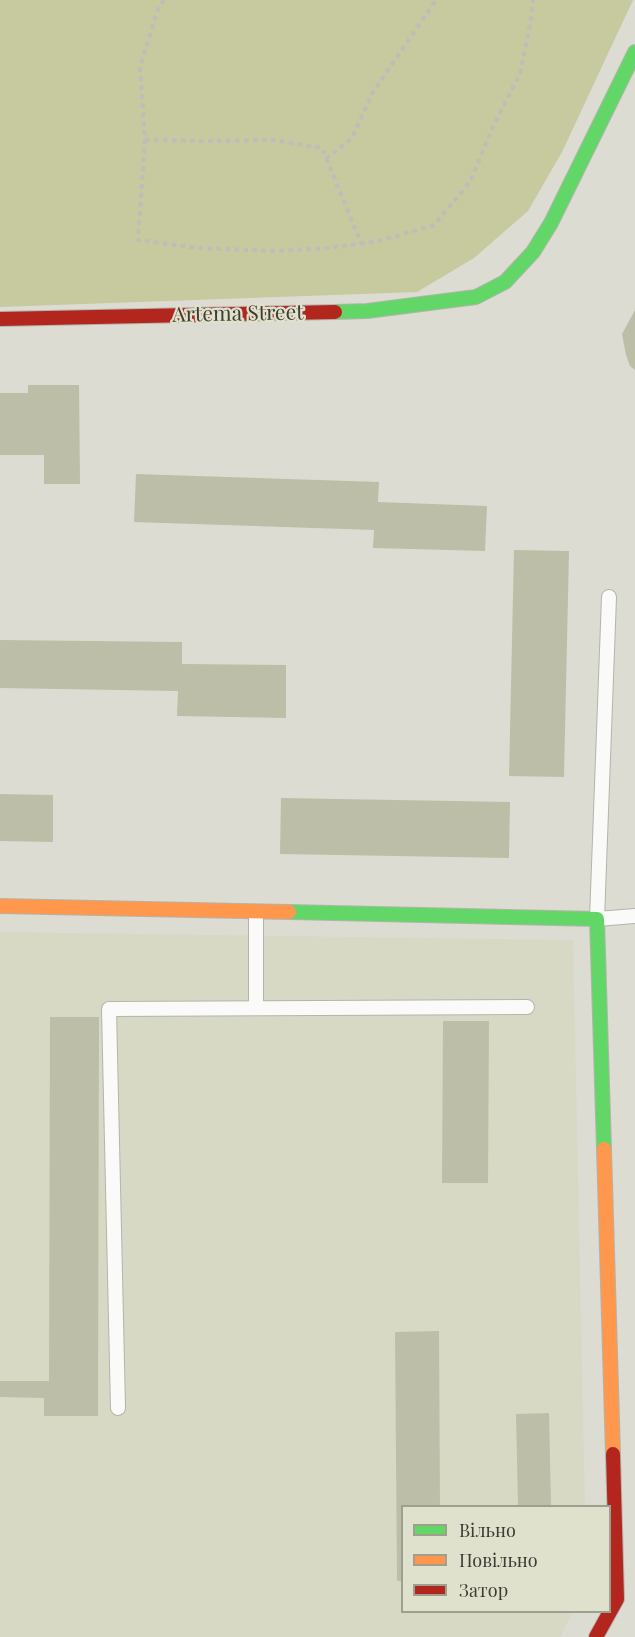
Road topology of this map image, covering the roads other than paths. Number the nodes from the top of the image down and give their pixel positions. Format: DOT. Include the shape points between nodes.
graph roads {
  1 [pos="635,52"];
  2 [pos="0,319"];
  3 [pos="609,597"];
  4 [pos="0,906"];
  5 [pos="256,912"];
  6 [pos="635,916"];
  7 [pos="597,919"];
  8 [pos="527,1007"];
  9 [pos="256,1008"];
  10 [pos="118,1408"];
  11 [pos="611,1611"];
  12 [pos="610,1613"];
  13 [pos="596,1637"];
  1 -- 2 [label="street, Artema Street" via="533,252 505,282 476,297 367,311"];
  3 -- 7 [label="lane"];
  4 -- 5 [label="street"];
  5 -- 7 [label="street"];
  5 -- 9 [label="lane"];
  6 -- 7 [label="lane"];
  7 -- 11 [label="street" via="618,1599"];
  8 -- 9 [label="lane"];
  9 -- 10 [label="lane" via="109,1009"];
  12 -- 13 [label="street"];
}
